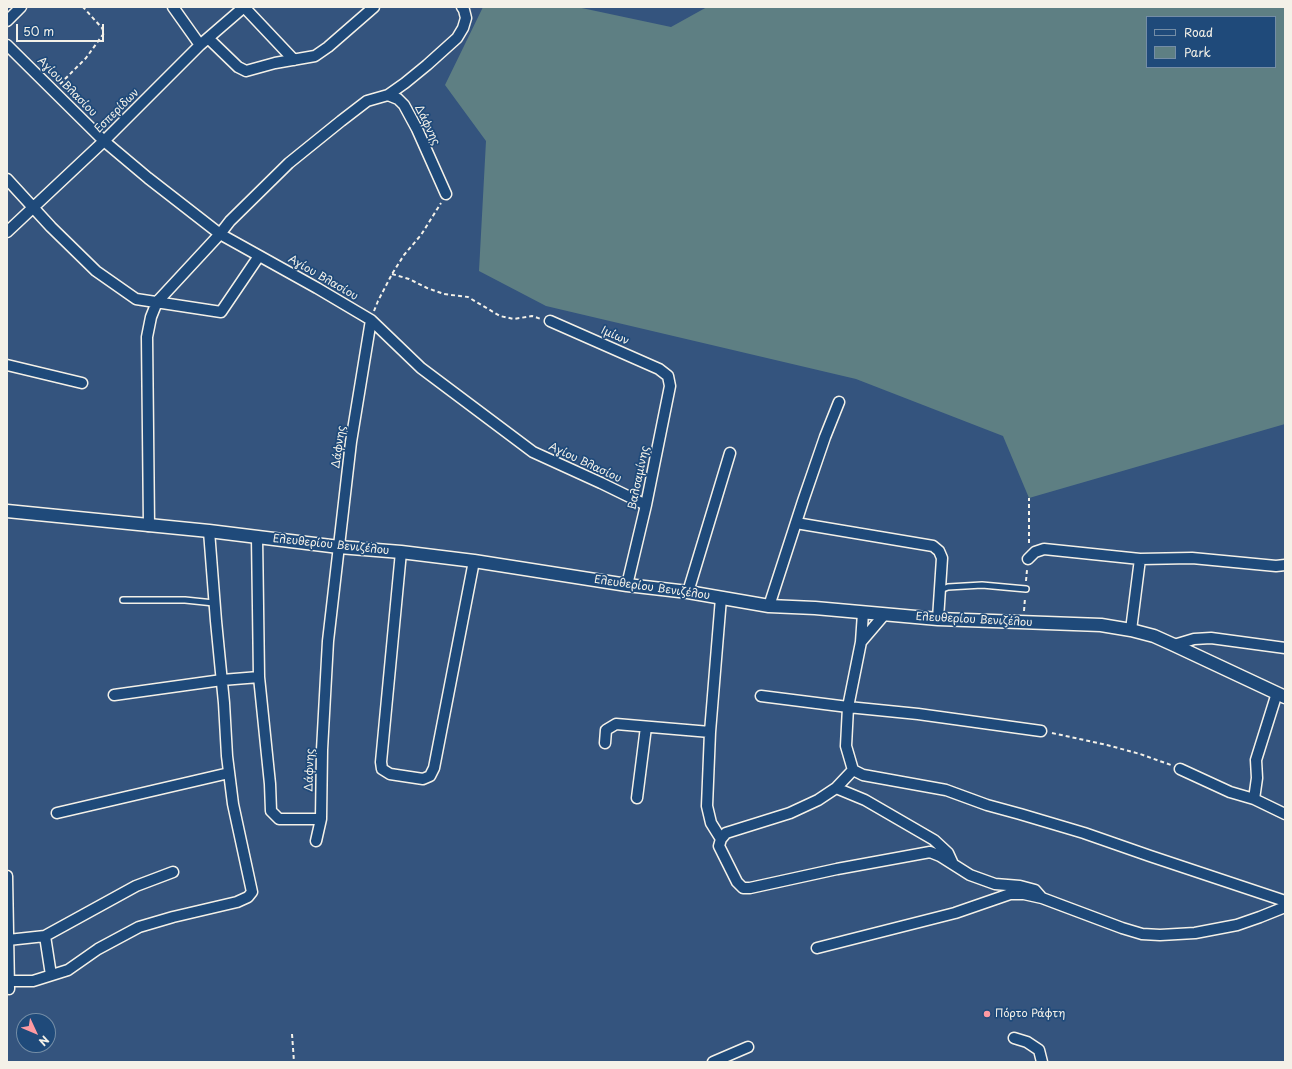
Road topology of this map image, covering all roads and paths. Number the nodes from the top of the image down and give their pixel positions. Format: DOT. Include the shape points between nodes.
graph roads {
  1 [pos="21,7"];
  2 [pos="84,7"];
  3 [pos="173,7"];
  4 [pos="244,7"];
  5 [pos="374,7"];
  6 [pos="462,7"];
  7 [pos="7,21"];
  8 [pos="204,42"];
  9 [pos="7,45"];
  10 [pos="294,60"];
  11 [pos="53,90"];
  12 [pos="388,95"];
  13 [pos="104,141"];
  14 [pos="7,178"];
  15 [pos="446,194"];
  16 [pos="33,208"];
  17 [pos="7,232"];
  18 [pos="220,234"];
  19 [pos="259,256"];
  20 [pos="392,274"];
  21 [pos="157,302"];
  22 [pos="371,320"];
  23 [pos="550,321"];
  24 [pos="7,365"];
  25 [pos="668,376"];
  26 [pos="82,383"];
  27 [pos="838,402"];
  28 [pos="730,453"];
  29 [pos="646,505"];
  30 [pos="7,511"];
  31 [pos="796,523"];
  32 [pos="149,526"];
  33 [pos="209,531"];
  34 [pos="257,537"];
  35 [pos="339,547"];
  36 [pos="401,552"];
  37 [pos="1028,559"];
  38 [pos="1140,559"];
  39 [pos="474,561"];
  40 [pos="1285,565"];
  41 [pos="627,584"];
  42 [pos="1026,589"];
  43 [pos="940,590"];
  44 [pos="688,592"];
  45 [pos="721,598"];
  46 [pos="123,600"];
  47 [pos="214,603"];
  48 [pos="769,606"];
  49 [pos="863,613"];
  50 [pos="884,615"];
  51 [pos="938,619"];
  52 [pos="1131,630"];
  53 [pos="861,642"];
  54 [pos="1174,645"];
  55 [pos="1285,648"];
  56 [pos="259,677"];
  57 [pos="222,680"];
  58 [pos="114,695"];
  59 [pos="1281,695"];
  60 [pos="761,696"];
  61 [pos="848,707"];
  62 [pos="646,727"];
  63 [pos="1041,731"];
  64 [pos="710,732"];
  65 [pos="604,743"];
  66 [pos="1180,769"];
  67 [pos="853,770"];
  68 [pos="229,773"];
  69 [pos="836,788"];
  70 [pos="637,798"];
  71 [pos="1254,799"];
  72 [pos="57,813"];
  73 [pos="1285,814"];
  74 [pos="321,819"];
  75 [pos="721,839"];
  76 [pos="316,841"];
  77 [pos="953,864"];
  78 [pos="173,872"];
  79 [pos="7,876"];
  80 [pos="1042,898"];
  81 [pos="1285,901"];
  82 [pos="1285,907"];
  83 [pos="45,936"];
  84 [pos="8,940"];
  85 [pos="817,948"];
  86 [pos="52,975"];
  87 [pos="292,1034"];
  88 [pos="1014,1038"];
  89 [pos="748,1047"];
  90 [pos="294,1062"];
  91 [pos="713,1062"];
  92 [pos="1042,1062"];
  1 -- 7 [label="street"];
  2 -- 11 [label="path" via="104,33 86,58"];
  3 -- 8 [label="street"];
  4 -- 8 [label="street, Εσπερίδων"];
  4 -- 10 [label="street"];
  5 -- 10 [label="street" via="315,56"];
  6 -- 12 [label="street" via="466,18 457,38 405,84"];
  8 -- 10 [label="street" via="246,71"];
  8 -- 13 [label="street, Εσπερίδων"];
  9 -- 11 [label="street, Αγίου Βλασίου"];
  11 -- 13 [label="street, Αγίου Βλασίου"];
  12 -- 15 [label="street, Δάφνης" via="404,105"];
  12 -- 18 [label="street" via="367,101 335,125 256,195"];
  13 -- 16 [label="street, Εσπερίδων"];
  13 -- 18 [label="street, Αγίου Βλασίου"];
  14 -- 16 [label="street"];
  15 -- 20 [label="path" via="421,235"];
  16 -- 17 [label="street, Εσπερίδων"];
  16 -- 21 [label="street" via="96,271 136,299"];
  18 -- 19 [label="street, Αγίου Βλασίου"];
  18 -- 21 [label="street"];
  19 -- 21 [label="street" via="221,312"];
  19 -- 22 [label="street, Αγίου Βλασίου"];
  20 -- 22 [label="path"];
  20 -- 23 [label="path" via="444,294 468,297 500,316 514,319 532,316"];
  21 -- 32 [label="street" via="151,316 148,337"];
  22 -- 29 [label="street, Αγίου Βλασίου" via="421,368 533,452"];
  22 -- 35 [label="street, Δάφνης" via="351,442"];
  23 -- 25 [label="street, Ιμίων" via="659,369"];
  24 -- 26 [label="street"];
  25 -- 29 [label="street, Βαλσαμίνης" via="670,386"];
  27 -- 31 [label="street"];
  28 -- 44 [label="street"];
  29 -- 41 [label="street, Βαλσαμίνης"];
  30 -- 32 [label="street, Ελευθερίου Βενιζέλου"];
  31 -- 43 [label="street" via="932,546 939,551 942,558"];
  31 -- 48 [label="street"];
  32 -- 33 [label="street, Ελευθερίου Βενιζέλου"];
  33 -- 34 [label="street, Ελευθερίου Βενιζέλου"];
  33 -- 47 [label="street"];
  34 -- 35 [label="street, Ελευθερίου Βενιζέλου"];
  34 -- 56 [label="street"];
  35 -- 36 [label="street, Ελευθερίου Βενιζέλου"];
  35 -- 74 [label="street, Δάφνης" via="328,641"];
  36 -- 39 [label="street, Ελευθερίου Βενιζέλου"];
  36 -- 39 [label="street" via="381,762 382,769 390,774 423,779 430,776 434,768"];
  37 -- 38 [label="street" via="1035,552 1044,549"];
  38 -- 40 [label="street" via="1192,558"];
  38 -- 52 [label="street"];
  39 -- 41 [label="street, Ελευθερίου Βενιζέλου"];
  41 -- 44 [label="street, Ελευθερίου Βενιζέλου"];
  42 -- 43 [label="lane" via="982,585 948,587"];
  43 -- 51 [label="street"];
  44 -- 45 [label="street, Ελευθερίου Βενιζέλου"];
  45 -- 48 [label="street, Ελευθερίου Βενιζέλου"];
  45 -- 64 [label="street"];
  46 -- 47 [label="lane" via="184,600"];
  47 -- 57 [label="street"];
  48 -- 49 [label="street, Ελευθερίου Βενιζέλου"];
  49 -- 50 [label="street, Ελευθερίου Βενιζέλου"];
  49 -- 53 [label="street"];
  50 -- 51 [label="street, Ελευθερίου Βενιζέλου"];
  50 -- 53 [label="street"];
  51 -- 52 [label="street, Ελευθερίου Βενιζέλου" via="1101,625"];
  52 -- 54 [label="street, Ελευθερίου Βενιζέλου"];
  53 -- 61 [label="street"];
  54 -- 55 [label="street" via="1194,639 1211,638"];
  54 -- 59 [label="street, Ελευθερίου Βενιζέλου"];
  56 -- 57 [label="street"];
  56 -- 74 [label="street" via="272,811 279,819"];
  57 -- 58 [label="street"];
  57 -- 68 [label="street"];
  59 -- 71 [label="street" via="1256,760"];
  60 -- 61 [label="street"];
  61 -- 63 [label="street"];
  61 -- 67 [label="street" via="846,746"];
  62 -- 64 [label="street"];
  62 -- 65 [label="street" via="616,724 606,730"];
  62 -- 70 [label="street"];
  63 -- 66 [label="path" via="1107,744"];
  64 -- 75 [label="street" via="707,806 711,823"];
  66 -- 71 [label="street" via="1230,792"];
  67 -- 69 [label="street"];
  67 -- 81 [label="street" via="879,779 946,790 987,805 1084,833"];
  68 -- 72 [label="street"];
  68 -- 86 [label="street" via="252,892 248,897 139,927 98,949 68,970"];
  69 -- 75 [label="street" via="811,804 726,833"];
  69 -- 77 [label="street" via="865,800 934,840 948,853"];
  71 -- 73 [label="street"];
  74 -- 76 [label="street, Δάφνης"];
  75 -- 77 [label="street" via="719,846 737,882 743,888 930,852"];
  77 -- 80 [label="street" via="970,875 995,884 1034,890"];
  78 -- 83 [label="street" via="136,886"];
  79 -- 84 [label="street"];
  80 -- 82 [label="street" via="1122,928 1142,934 1160,935 1195,933 1237,925"];
  80 -- 85 [label="street" via="1010,894 955,913"];
  83 -- 84 [label="street"];
  83 -- 86 [label="street"];
  84 -- 86 [label="street" via="9,985"];
  87 -- 90 [label="path"];
  88 -- 92 [label="street" via="1027,1042 1039,1050"];
  89 -- 91 [label="street"];
}
